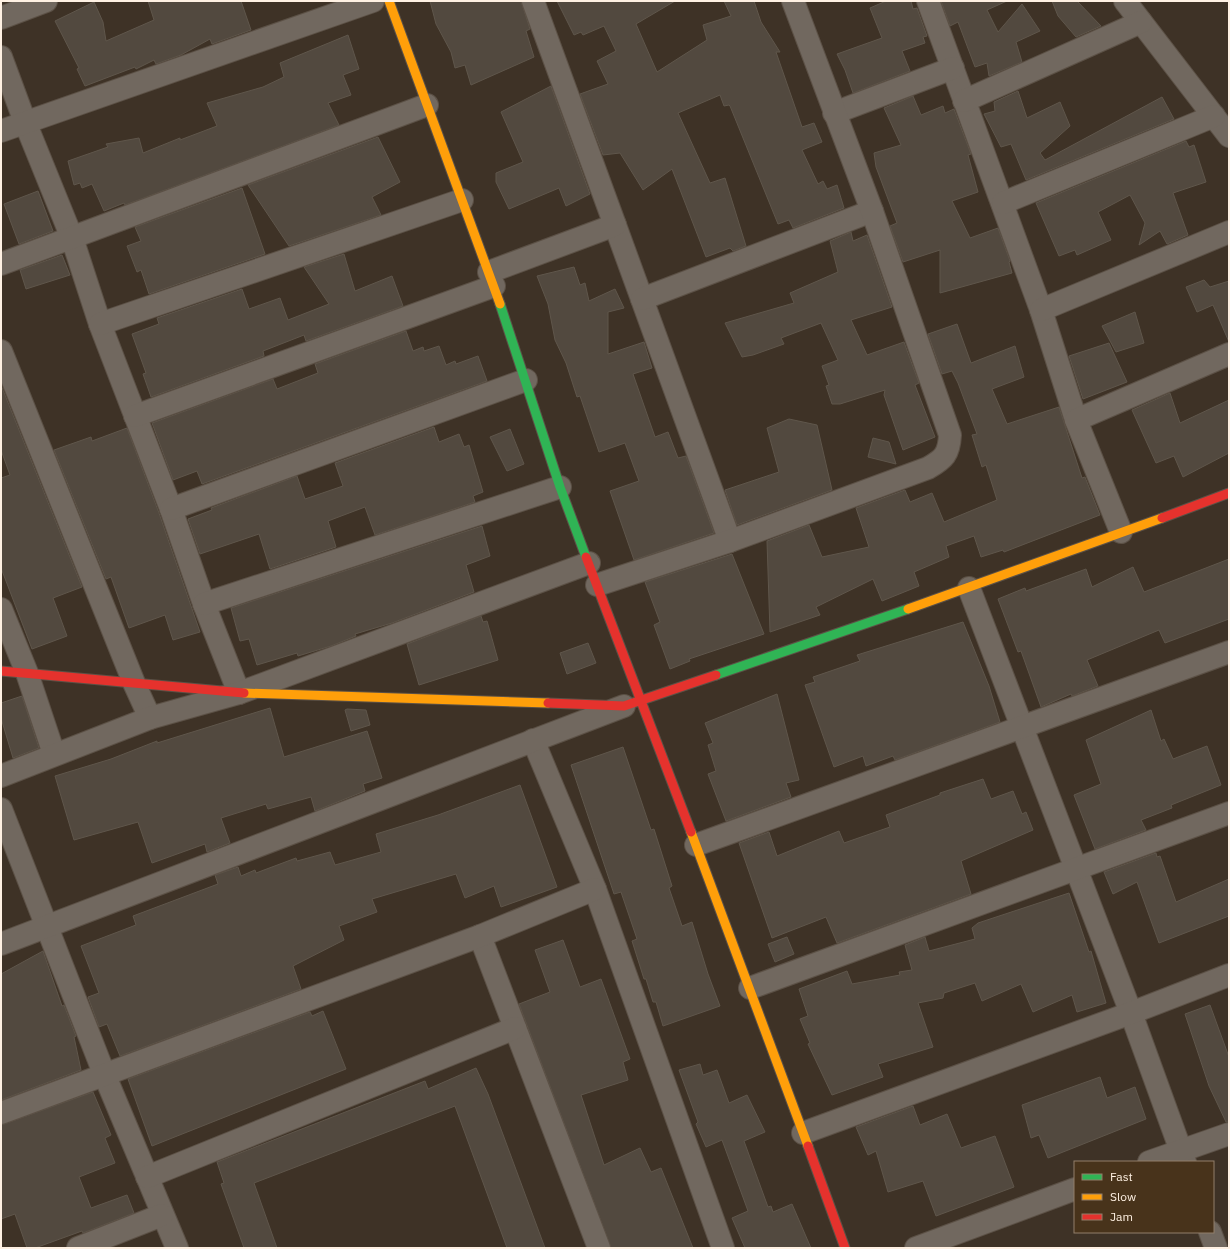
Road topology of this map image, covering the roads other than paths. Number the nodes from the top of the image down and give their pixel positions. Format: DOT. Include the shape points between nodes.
graph roads {
  1 [pos="46,1"];
  2 [pos="373,1"];
  3 [pos="388,1"];
  4 [pos="533,1"];
  5 [pos="793,1"];
  6 [pos="928,1"];
  7 [pos="1125,1"];
  8 [pos="1,18"];
  9 [pos="1141,22"];
  10 [pos="1,57"];
  11 [pos="952,68"];
  12 [pos="964,101"];
  13 [pos="426,105"];
  14 [pos="834,113"];
  15 [pos="1214,116"];
  16 [pos="25,122"];
  17 [pos="1,131"];
  18 [pos="1229,136"];
  19 [pos="462,200"];
  20 [pos="1003,203"];
  21 [pos="872,211"];
  22 [pos="615,225"];
  23 [pos="1229,232"];
  24 [pos="72,238"];
  25 [pos="1,264"];
  26 [pos="492,279"];
  27 [pos="642,299"];
  28 [pos="1041,310"];
  29 [pos="100,324"];
  30 [pos="1,351"];
  31 [pos="1229,354"];
  32 [pos="526,380"];
  33 [pos="135,416"];
  34 [pos="1076,420"];
  35 [pos="560,487"];
  36 [pos="1229,494"];
  37 [pos="171,509"];
  38 [pos="1121,532"];
  39 [pos="730,541"];
  40 [pos="589,563"];
  41 [pos="597,584"];
  42 [pos="968,588"];
  43 [pos="204,604"];
  44 [pos="1,609"];
  45 [pos="1229,652"];
  46 [pos="1,671"];
  47 [pos="27,673"];
  48 [pos="134,683"];
  49 [pos="239,693"];
  50 [pos="632,703"];
  51 [pos="150,718"];
  52 [pos="1021,727"];
  53 [pos="533,740"];
  54 [pos="54,754"];
  55 [pos="1,776"];
  56 [pos="1,809"];
  57 [pos="1229,813"];
  58 [pos="696,845"];
  59 [pos="1075,870"];
  60 [pos="595,889"];
  61 [pos="47,926"];
  62 [pos="480,936"];
  63 [pos="1,944"];
  64 [pos="1229,975"];
  65 [pos="750,988"];
  66 [pos="1131,1014"];
  67 [pos="516,1028"];
  68 [pos="105,1076"];
  69 [pos="1,1113"];
  70 [pos="803,1133"];
  71 [pos="1229,1134"];
  72 [pos="1183,1156"];
  73 [pos="1155,1161"];
  74 [pos="147,1177"];
  75 [pos="1074,1189"];
  76 [pos="162,1215"];
  77 [pos="1210,1233"];
  78 [pos="78,1248"];
  79 [pos="177,1248"];
  80 [pos="599,1248"];
  81 [pos="724,1248"];
  82 [pos="845,1248"];
  83 [pos="916,1248"];
  84 [pos="1216,1248"];
  1 -- 8 [label="street"];
  2 -- 16 [label="street"];
  3 -- 13 [label="street"];
  4 -- 22 [label="street"];
  5 -- 14 [label="street"];
  6 -- 11 [label="street"];
  7 -- 9 [label="street"];
  9 -- 12 [label="street"];
  9 -- 15 [label="street"];
  10 -- 16 [label="street"];
  11 -- 12 [label="street"];
  11 -- 14 [label="street"];
  12 -- 20 [label="street"];
  13 -- 19 [label="street"];
  13 -- 24 [label="street"];
  14 -- 21 [label="street"];
  15 -- 18 [label="street"];
  15 -- 20 [label="street"];
  16 -- 17 [label="street"];
  16 -- 24 [label="street"];
  19 -- 26 [label="street"];
  19 -- 29 [label="street"];
  20 -- 28 [label="street"];
  21 -- 27 [label="street"];
  21 -- 39 [label="street" via="950,435 950,446 943,460 928,468"];
  22 -- 26 [label="street"];
  22 -- 27 [label="street"];
  23 -- 28 [label="street"];
  24 -- 25 [label="street"];
  24 -- 29 [label="street"];
  26 -- 32 [label="street"];
  26 -- 33 [label="street"];
  27 -- 39 [label="street"];
  28 -- 34 [label="street"];
  29 -- 33 [label="street"];
  30 -- 48 [label="street"];
  31 -- 34 [label="street"];
  32 -- 35 [label="street"];
  32 -- 37 [label="street"];
  33 -- 37 [label="street"];
  34 -- 38 [label="street"];
  35 -- 40 [label="street"];
  35 -- 43 [label="street"];
  36 -- 38 [label="street"];
  37 -- 43 [label="street"];
  38 -- 42 [label="street"];
  39 -- 41 [label="street"];
  40 -- 41 [label="street"];
  40 -- 49 [label="street"];
  41 -- 50 [label="street"];
  42 -- 50 [label="street"];
  42 -- 52 [label="street"];
  43 -- 49 [label="street"];
  44 -- 47 [label="street"];
  45 -- 52 [label="street"];
  46 -- 47 [label="street"];
  47 -- 48 [label="street"];
  47 -- 54 [label="street"];
  48 -- 49 [label="street"];
  48 -- 51 [label="street"];
  49 -- 50 [label="street"];
  49 -- 51 [label="street"];
  50 -- 53 [label="street"];
  50 -- 58 [label="street"];
  51 -- 54 [label="street"];
  52 -- 58 [label="street"];
  52 -- 59 [label="street"];
  53 -- 60 [label="street"];
  53 -- 61 [label="street"];
  54 -- 55 [label="street"];
  56 -- 61 [label="street"];
  57 -- 59 [label="street"];
  58 -- 65 [label="street"];
  59 -- 65 [label="street"];
  59 -- 66 [label="street"];
  60 -- 62 [label="street"];
  60 -- 81 [label="street"];
  61 -- 63 [label="street"];
  61 -- 68 [label="street"];
  62 -- 67 [label="street"];
  62 -- 68 [label="street"];
  64 -- 66 [label="street"];
  65 -- 70 [label="street"];
  66 -- 70 [label="street"];
  66 -- 72 [label="street"];
  67 -- 74 [label="street"];
  67 -- 80 [label="street"];
  68 -- 69 [label="street"];
  68 -- 74 [label="street"];
  70 -- 82 [label="street"];
  71 -- 72 [label="street"];
  72 -- 73 [label="street"];
  74 -- 76 [label="street"];
  75 -- 83 [label="street"];
  76 -- 78 [label="street"];
  76 -- 79 [label="street"];
  77 -- 84 [label="street"];
}
